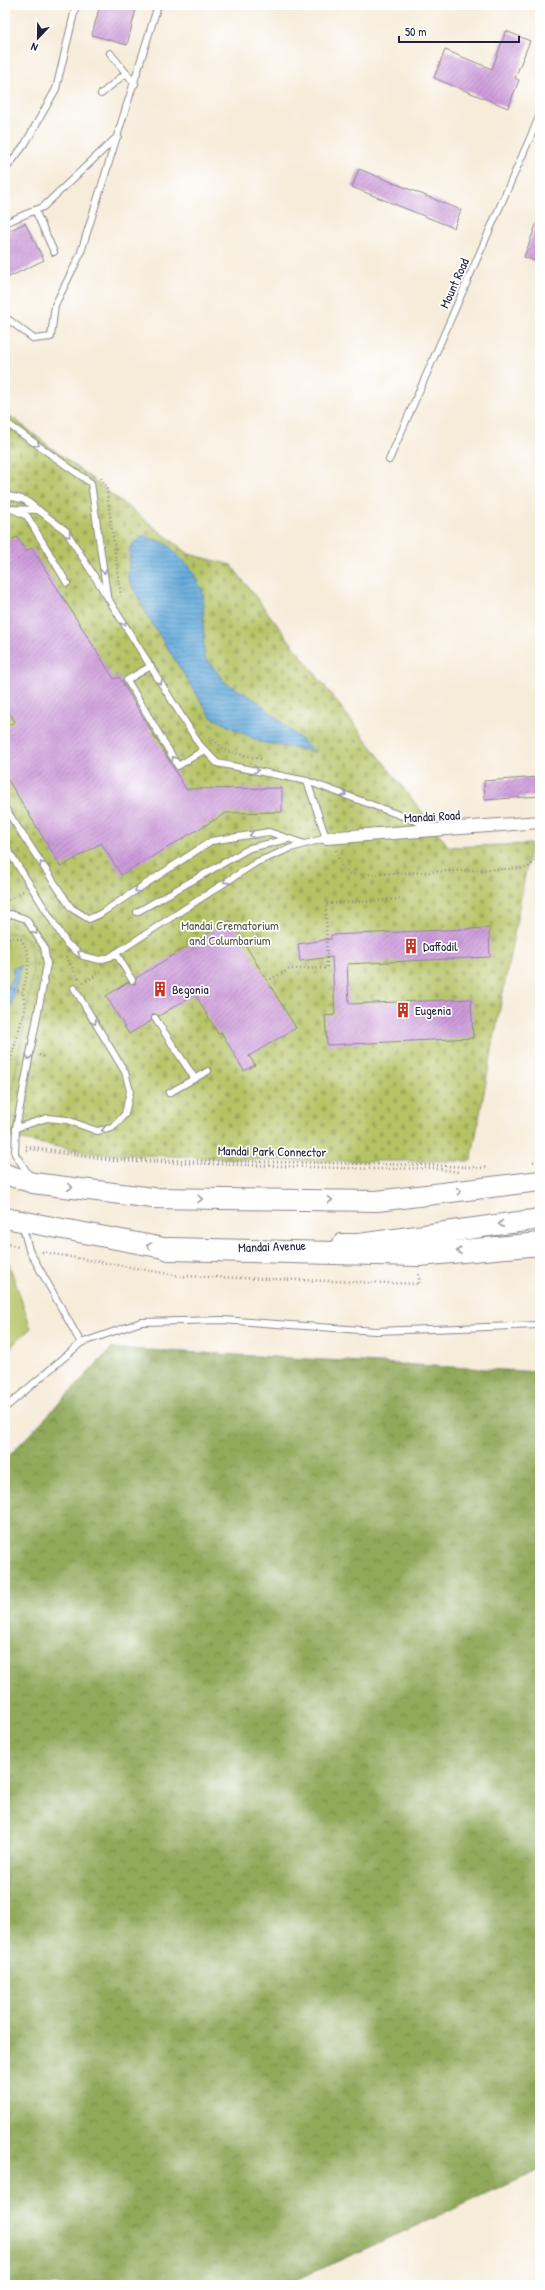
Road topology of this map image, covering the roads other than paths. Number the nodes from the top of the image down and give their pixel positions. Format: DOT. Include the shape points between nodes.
graph roads {
  1 [pos="76,5"];
  2 [pos="158,5"];
  3 [pos="110,53"];
  4 [pos="126,73"];
  5 [pos="135,84"];
  6 [pos="101,94"];
  7 [pos="540,115"];
  8 [pos="118,135"];
  9 [pos="5,170"];
  10 [pos="35,210"];
  11 [pos="5,223"];
  12 [pos="54,252"];
  13 [pos="5,317"];
  14 [pos="5,422"];
  15 [pos="388,460"];
  16 [pos="5,495"];
  17 [pos="5,509"];
  18 [pos="12,509"];
  19 [pos="39,510"];
  20 [pos="67,583"];
  21 [pos="108,598"];
  22 [pos="151,666"];
  23 [pos="204,750"];
  24 [pos="307,781"];
  25 [pos="5,808"];
  26 [pos="540,822"];
  27 [pos="441,830"];
  28 [pos="326,838"];
  29 [pos="290,839"];
  30 [pos="305,844"];
  31 [pos="5,845"];
  32 [pos="137,912"];
  33 [pos="5,918"];
  34 [pos="116,953"];
  35 [pos="132,980"];
  36 [pos="74,988"];
  37 [pos="155,1018"];
  38 [pos="208,1071"];
  39 [pos="194,1079"];
  40 [pos="169,1093"];
  41 [pos="16,1128"];
  42 [pos="5,1174"];
  43 [pos="540,1181"];
  44 [pos="46,1184"];
  45 [pos="540,1219"];
  46 [pos="13,1220"];
  47 [pos="540,1244"];
  48 [pos="169,1250"];
  49 [pos="540,1325"];
  50 [pos="81,1344"];
  51 [pos="5,1408"];
  1 -- 9 [label="lane" via="56,89 24,144"];
  2 -- 5 [label="lane"];
  3 -- 4 [label="lane"];
  4 -- 5 [label="lane"];
  4 -- 6 [label="lane"];
  5 -- 8 [label="lane"];
  7 -- 15 [label="lane, Mount Road"];
  8 -- 10 [label="lane" via="43,207"];
  8 -- 13 [label="lane" via="80,255 55,305 52,337 34,339"];
  10 -- 11 [label="lane"];
  10 -- 12 [label="lane"];
  14 -- 21 [label="lane, one-way" via="91,484"];
  16 -- 19 [label="lane" via="25,500"];
  17 -- 18 [label="lane"];
  18 -- 19 [label="lane"];
  18 -- 20 [label="lane" via="27,516"];
  19 -- 21 [label="lane, one-way" via="66,531"];
  21 -- 22 [label="lane, one-way"];
  22 -- 23 [label="lane, one-way"];
  23 -- 22 [label="lane, one-way" via="178,766 127,680"];
  23 -- 24 [label="lane, one-way" via="217,763"];
  24 -- 27 [label="lane, one-way"];
  24 -- 28 [label="lane"];
  29 -- 25 [label="lane, one-way" via="269,832 211,841 100,914 88,919 71,908"];
  26 -- 27 [label="street, Mandai Road"];
  27 -- 28 [label="street, Mandai Road"];
  28 -- 30 [label="lane"];
  29 -- 30 [label="lane"];
  29 -- 32 [label="lane" via="250,848"];
  30 -- 34 [label="lane, one-way" via="257,862"];
  34 -- 31 [label="lane, one-way" via="100,960 83,956 67,944"];
  33 -- 41 [label="lane, one-way" via="12,914 26,919 44,947 47,964"];
  34 -- 35 [label="lane"];
  36 -- 41 [label="lane, one-way" via="125,1072 130,1091 124,1114 112,1128 97,1132 67,1120 47,1118"];
  37 -- 39 [label="lane"];
  38 -- 39 [label="lane"];
  39 -- 40 [label="lane"];
  41 -- 44 [label="lane" via="15,1153 27,1173"];
  42 -- 44 [label="main road"];
  44 -- 43 [label="main road, one-way" via="154,1198 377,1201"];
  45 -- 48 [label="main road, Mandai Avenue, one-way" via="359,1244"];
  48 -- 46 [label="main road, Mandai Avenue, one-way"];
  46 -- 50 [label="lane"];
  47 -- 48 [label="highway, one-way" via="419,1255"];
  49 -- 50 [label="lane" via="375,1331 222,1320 141,1322"];
  50 -- 51 [label="lane"];
}
